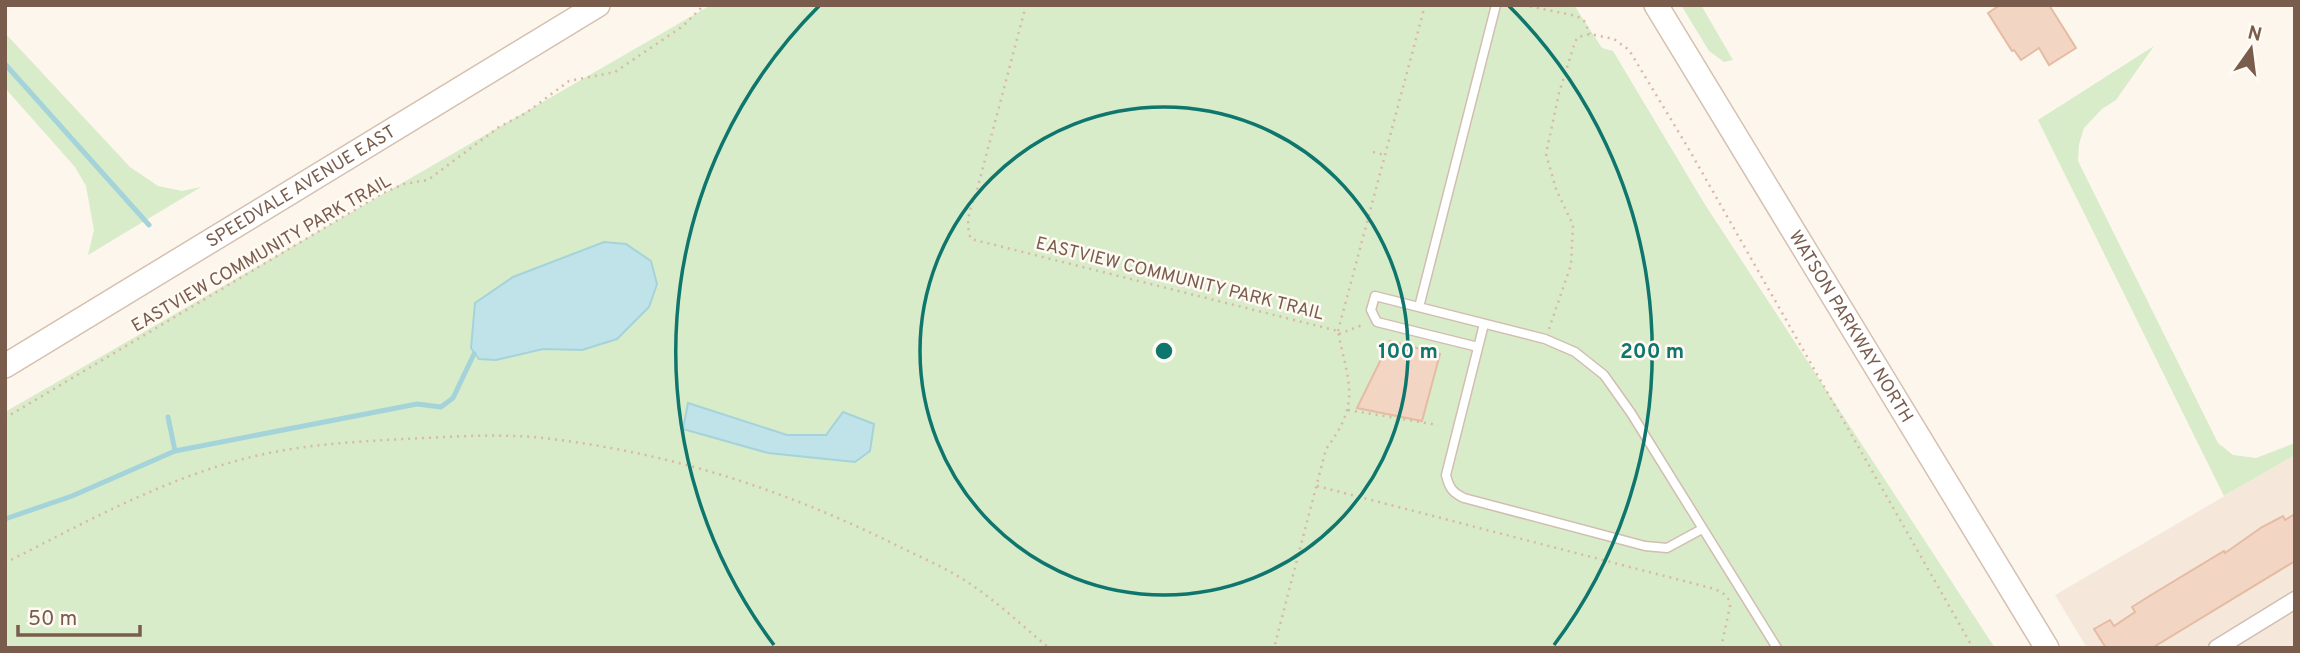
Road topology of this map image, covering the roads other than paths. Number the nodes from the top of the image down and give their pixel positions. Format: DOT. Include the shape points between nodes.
graph roads {
  1 [pos="598,5"];
  2 [pos="1496,5"];
  3 [pos="1656,5"];
  4 [pos="1419,307"];
  5 [pos="1484,324"];
  6 [pos="1478,347"];
  7 [pos="5,366"];
  8 [pos="1702,529"];
  9 [pos="2295,600"];
  10 [pos="1777,648"];
  11 [pos="2047,648"];
  12 [pos="2217,648"];
  1 -- 7 [label="main road, SPEEDVALE AVENUE EAST"];
  2 -- 4 [label="lane"];
  3 -- 11 [label="main road, WATSON PARKWAY NORTH"];
  4 -- 5 [label="lane"];
  4 -- 6 [label="lane" via="1375,296 1371,310 1375,320"];
  5 -- 6 [label="lane"];
  5 -- 8 [label="lane" via="1576,352 1604,375"];
  6 -- 8 [label="lane" via="1446,475 1455,494 1645,546 1667,548"];
  8 -- 10 [label="lane"];
  9 -- 12 [label="street"];
}
